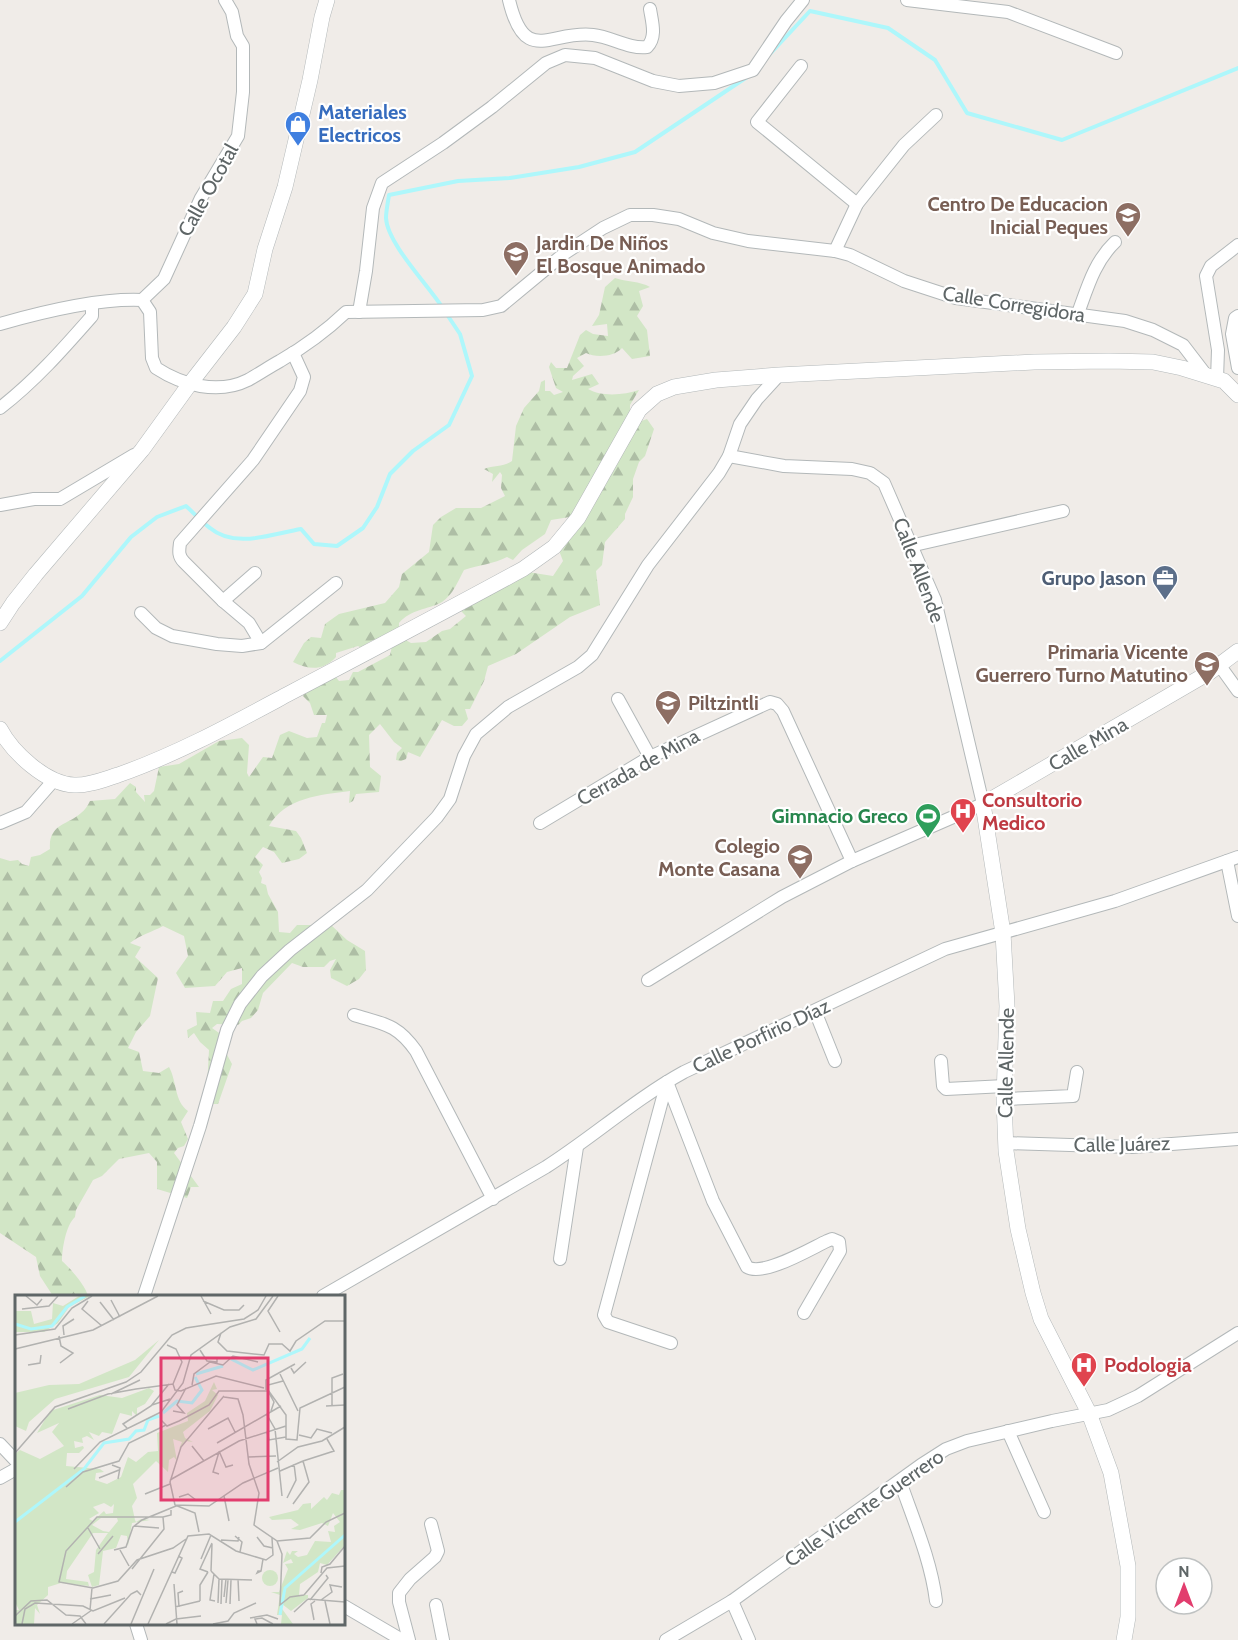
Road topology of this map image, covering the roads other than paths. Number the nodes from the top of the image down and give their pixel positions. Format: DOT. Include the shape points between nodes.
graph roads {
  1 [pos="225,0"];
  2 [pos="327,0"];
  3 [pos="509,0"];
  4 [pos="803,0"];
  5 [pos="907,0"];
  6 [pos="650,9"];
  7 [pos="1116,53"];
  8 [pos="801,66"];
  9 [pos="936,115"];
  10 [pos="857,204"];
  11 [pos="1115,242"];
  12 [pos="1238,245"];
  13 [pos="835,251"];
  14 [pos="142,300"];
  15 [pos="92,304"];
  16 [pos="359,312"];
  17 [pos="1077,316"];
  18 [pos="1238,316"];
  19 [pos="0,324"];
  20 [pos="293,353"];
  21 [pos="1238,368"];
  22 [pos="779,375"];
  23 [pos="1216,378"];
  24 [pos="189,385"];
  25 [pos="1238,394"];
  26 [pos="0,408"];
  27 [pos="142,450"];
  28 [pos="729,456"];
  29 [pos="0,504"];
  30 [pos="1063,511"];
  31 [pos="910,546"];
  32 [pos="255,573"];
  33 [pos="336,583"];
  34 [pos="223,602"];
  35 [pos="141,613"];
  36 [pos="0,623"];
  37 [pos="261,643"];
  38 [pos="1238,651"];
  39 [pos="1220,666"];
  40 [pos="1238,691"];
  41 [pos="618,699"];
  42 [pos="0,729"];
  43 [pos="650,757"];
  44 [pos="54,780"];
  45 [pos="983,804"];
  46 [pos="0,823"];
  47 [pos="540,823"];
  48 [pos="1233,859"];
  49 [pos="852,861"];
  50 [pos="1238,916"];
  51 [pos="1003,933"];
  52 [pos="648,980"];
  53 [pos="815,1011"];
  54 [pos="354,1015"];
  55 [pos="835,1061"];
  56 [pos="941,1061"];
  57 [pos="1077,1072"];
  58 [pos="667,1082"];
  59 [pos="1005,1093"];
  60 [pos="1238,1139"];
  61 [pos="1005,1143"];
  62 [pos="577,1147"];
  63 [pos="493,1198"];
  64 [pos="560,1259"];
  65 [pos="144,1295"];
  66 [pos="325,1295"];
  67 [pos="804,1313"];
  68 [pos="1238,1333"];
  69 [pos="671,1343"];
  70 [pos="1089,1413"];
  71 [pos="1008,1431"];
  72 [pos="0,1444"];
  73 [pos="15,1460"];
  74 [pos="15,1470"];
  75 [pos="0,1478"];
  76 [pos="900,1480"];
  77 [pos="1044,1512"];
  78 [pos="431,1524"];
  79 [pos="732,1601"];
  80 [pos="936,1601"];
  81 [pos="436,1605"];
  82 [pos="345,1607"];
  83 [pos="137,1625"];
  84 [pos="141,1640"];
  85 [pos="402,1640"];
  86 [pos="409,1640"];
  87 [pos="443,1640"];
  88 [pos="666,1640"];
  89 [pos="749,1640"];
  90 [pos="1124,1640"];
  1 -- 14 [label="street, Calle Ocotal" via="243,46 238,136 201,198 164,279"];
  2 -- 24 [label="street" via="285,187 255,294"];
  3 -- 6 [label="street" via="521,31 532,39 544,42 594,35 637,48 652,42"];
  4 -- 16 [label="street" via="753,70 714,83 679,87 595,58 565,55 546,63 443,143 382,183 374,208"];
  5 -- 7 [label="street" via="1008,12"];
  8 -- 10 [label="street" via="757,122"];
  9 -- 10 [label="street" via="904,145"];
  10 -- 13 [label="street"];
  11 -- 17 [label="street" via="1096,266"];
  12 -- 23 [label="street" via="1211,266 1206,276 1218,350"];
  13 -- 16 [label="street, Calle Corregidora" via="748,241 713,233 679,219 630,215 565,253 501,306 483,310"];
  13 -- 17 [label="street, Calle Corregidora" via="956,298"];
  14 -- 15 [label="street"];
  14 -- 24 [label="street" via="150,312 156,368"];
  15 -- 19 [label="street"];
  15 -- 26 [label="street" via="92,316 54,361"];
  16 -- 20 [label="street" via="346,312"];
  17 -- 23 [label="street, Calle Corregidora" via="1125,321 1153,330 1183,345"];
  18 -- 21 [label="street" via="1232,334"];
  20 -- 24 [label="street" via="246,381 228,386"];
  20 -- 34 [label="street" via="304,377 300,391 253,460 180,543 180,558"];
  21 -- 23 [label="street"];
  22 -- 23 [label="street" via="1109,361 1153,362"];
  22 -- 28 [label="street" via="740,424"];
  22 -- 44 [label="street" via="716,380 657,394 639,410 578,518 554,547 523,569 154,762 82,784"];
  23 -- 25 [label="street"];
  24 -- 27 [label="street"];
  27 -- 29 [label="street" via="60,499"];
  27 -- 36 [label="street" via="36,574"];
  28 -- 31 [label="street, Calle Allende" via="784,466 870,473 884,483"];
  28 -- 65 [label="street" via="648,565 592,655 507,707 476,734 464,756 450,800 437,817 367,890 299,943 240,1004 227,1030"];
  30 -- 31 [label="street"];
  31 -- 45 [label="street, Calle Allende" via="935,600"];
  32 -- 34 [label="street"];
  33 -- 37 [label="street"];
  34 -- 37 [label="street" via="249,623"];
  35 -- 37 [label="street" via="156,628 172,636 242,646"];
  38 -- 39 [label="street, Calle Mina"];
  39 -- 40 [label="street"];
  39 -- 45 [label="street, Calle Mina"];
  41 -- 43 [label="street"];
  42 -- 44 [label="street" via="23,759"];
  43 -- 47 [label="street, Cerrada de Mina"];
  43 -- 49 [label="street, Cerrada de Mina" via="764,703 777,704"];
  44 -- 46 [label="street" via="26,812"];
  45 -- 49 [label="street, Calle Mina"];
  45 -- 51 [label="street, Calle Allende"];
  48 -- 50 [label="street"];
  48 -- 51 [label="street, Calle Porfirio Díaz" via="1115,901"];
  49 -- 52 [label="street, Calle Mina" via="782,897"];
  51 -- 53 [label="street, Calle Porfirio Díaz" via="945,949"];
  51 -- 59 [label="street, Calle Allende" via="1007,1006"];
  53 -- 55 [label="street"];
  53 -- 58 [label="street, Calle Porfirio Díaz"];
  54 -- 63 [label="street" via="396,1028 406,1037"];
  56 -- 59 [label="street" via="946,1089"];
  57 -- 59 [label="street" via="1073,1096"];
  58 -- 62 [label="street, Calle Porfirio Díaz"];
  58 -- 67 [label="street" via="713,1201 747,1267 764,1269 832,1239 839,1242 840,1251"];
  58 -- 69 [label="street" via="604,1316 608,1322"];
  59 -- 61 [label="street, Calle Allende"];
  60 -- 61 [label="street, Calle Juárez" via="1132,1148"];
  61 -- 70 [label="street, Calle Allende" via="1018,1229 1041,1319"];
  62 -- 63 [label="street, Calle Porfirio Díaz"];
  62 -- 64 [label="street"];
  63 -- 66 [label="street, Calle Porfirio Díaz"];
  68 -- 70 [label="street, Calle Vicente Guerrero" via="1138,1396 1107,1410"];
  70 -- 71 [label="street, Calle Vicente Guerrero"];
  70 -- 90 [label="street, Calle Allende" via="1111,1473 1125,1546 1129,1589"];
  71 -- 76 [label="street, Calle Vicente Guerrero" via="946,1449"];
  71 -- 77 [label="street"];
  72 -- 73 [label="street"];
  74 -- 75 [label="street"];
  76 -- 79 [label="street, Calle Vicente Guerrero"];
  76 -- 80 [label="street"];
  78 -- 86 [label="street" via="438,1551 399,1593"];
  79 -- 88 [label="street, Calle Vicente Guerrero"];
  79 -- 89 [label="street"];
  81 -- 87 [label="street"];
  82 -- 85 [label="street"];
  83 -- 84 [label="street"];
}
